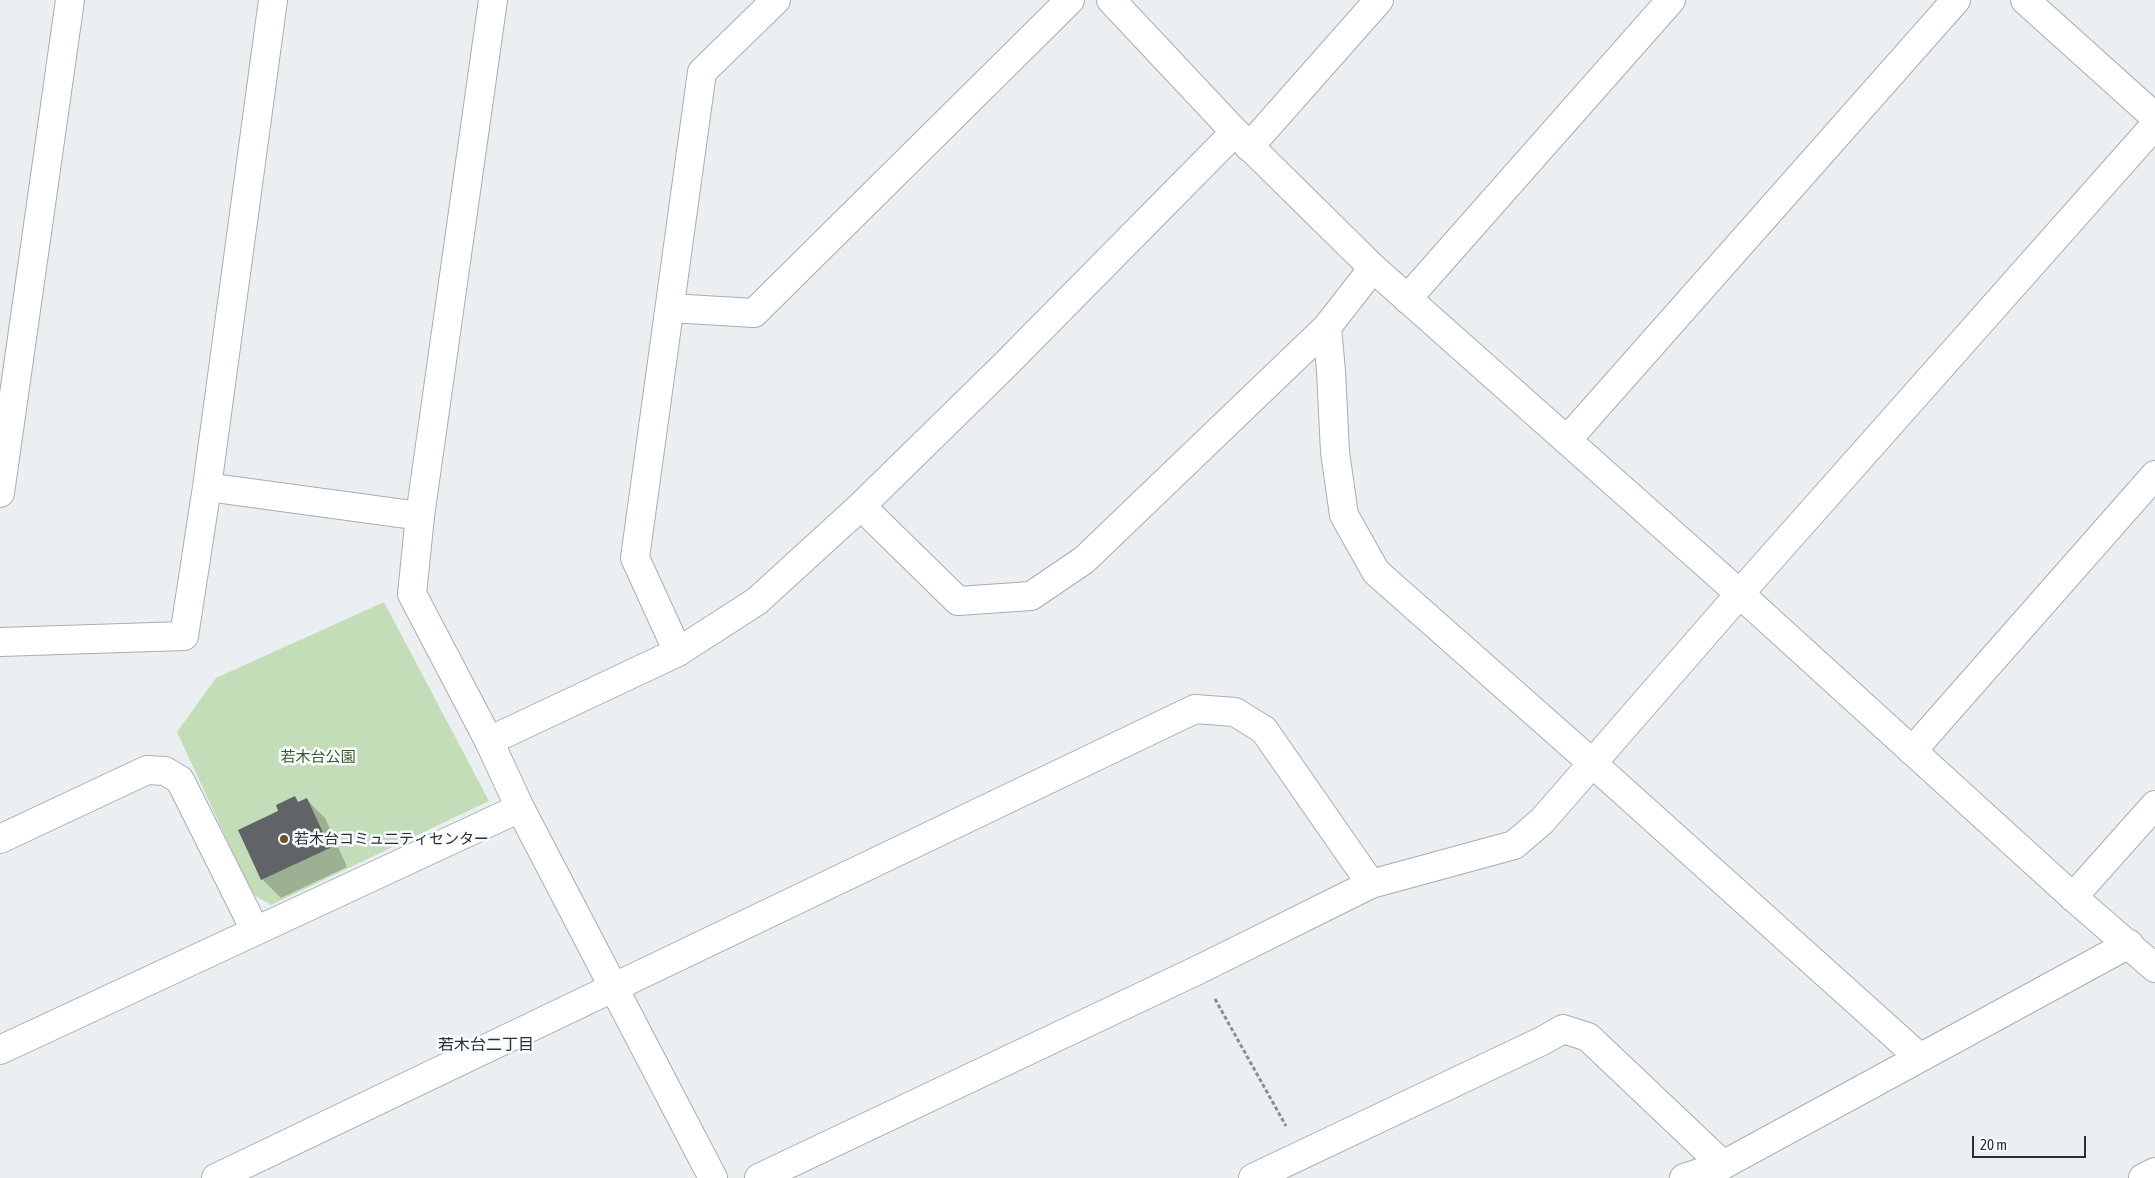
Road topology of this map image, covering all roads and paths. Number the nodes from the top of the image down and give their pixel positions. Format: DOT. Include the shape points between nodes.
graph roads {
  1 [pos="70,0"];
  2 [pos="273,0"];
  3 [pos="493,0"];
  4 [pos="776,0"];
  5 [pos="1070,0"];
  6 [pos="1112,0"];
  7 [pos="1379,0"];
  8 [pos="1671,0"];
  9 [pos="1956,0"];
  10 [pos="2025,0"];
  11 [pos="2155,116"];
  12 [pos="2155,125"];
  13 [pos="1242,139"];
  14 [pos="1373,268"];
  15 [pos="1407,298"];
  16 [pos="670,308"];
  17 [pos="1327,327"];
  18 [pos="11,331"];
  19 [pos="1567,440"];
  20 [pos="2155,475"];
  21 [pos="207,487"];
  22 [pos="0,493"];
  23 [pos="861,506"];
  24 [pos="420,516"];
  25 [pos="1740,594"];
  26 [pos="0,642"];
  27 [pos="678,652"];
  28 [pos="490,741"];
  29 [pos="1912,751"];
  30 [pos="1591,762"];
  31 [pos="2155,805"];
  32 [pos="520,808"];
  33 [pos="0,839"];
  34 [pos="1371,884"];
  35 [pos="2073,897"];
  36 [pos="255,930"];
  37 [pos="2129,944"];
  38 [pos="2155,968"];
  39 [pos="1198,970"];
  40 [pos="612,987"];
  41 [pos="0,1050"];
  42 [pos="1919,1057"];
  43 [pos="1302,1154"];
  44 [pos="1723,1165"];
  45 [pos="2155,1172"];
  46 [pos="216,1178"];
  47 [pos="712,1178"];
  48 [pos="759,1178"];
  49 [pos="1253,1178"];
  50 [pos="1684,1178"];
  51 [pos="2143,1178"];
  1 -- 18 [label="street"];
  2 -- 21 [label="street"];
  3 -- 24 [label="street"];
  4 -- 16 [label="street" via="702,72"];
  5 -- 16 [label="street" via="754,312"];
  6 -- 13 [label="street"];
  7 -- 13 [label="street"];
  8 -- 15 [label="street"];
  9 -- 19 [label="street"];
  10 -- 11 [label="street"];
  12 -- 25 [label="street"];
  13 -- 14 [label="street"];
  13 -- 23 [label="street"];
  14 -- 15 [label="street"];
  14 -- 17 [label="street"];
  15 -- 19 [label="street"];
  16 -- 27 [label="street" via="635,558"];
  17 -- 23 [label="street" via="1084,560 1031,596 958,601"];
  17 -- 30 [label="street" via="1335,452 1344,515 1376,572"];
  18 -- 22 [label="street"];
  19 -- 25 [label="street"];
  20 -- 29 [label="street"];
  21 -- 24 [label="street"];
  21 -- 26 [label="street" via="184,636"];
  23 -- 27 [label="street" via="757,600"];
  24 -- 28 [label="street" via="412,594"];
  25 -- 29 [label="street"];
  25 -- 30 [label="street"];
  27 -- 28 [label="street"];
  28 -- 32 [label="street"];
  29 -- 35 [label="street"];
  30 -- 34 [label="street" via="1542,821 1514,845"];
  30 -- 42 [label="street"];
  31 -- 35 [label="street"];
  32 -- 36 [label="street"];
  32 -- 40 [label="street"];
  33 -- 36 [label="street" via="147,770 165,771 180,780"];
  34 -- 39 [label="street"];
  34 -- 40 [label="street" via="1264,730 1235,712 1195,709"];
  35 -- 37 [label="street"];
  36 -- 41 [label="street"];
  37 -- 38 [label="street"];
  37 -- 42 [label="street"];
  39 -- 43 [label="path"];
  39 -- 48 [label="street"];
  40 -- 46 [label="street"];
  40 -- 47 [label="street"];
  42 -- 44 [label="street"];
  43 -- 44 [label="street" via="1563,1029 1588,1037"];
  43 -- 49 [label="street"];
  44 -- 50 [label="street"];
  45 -- 51 [label="street"];
}
